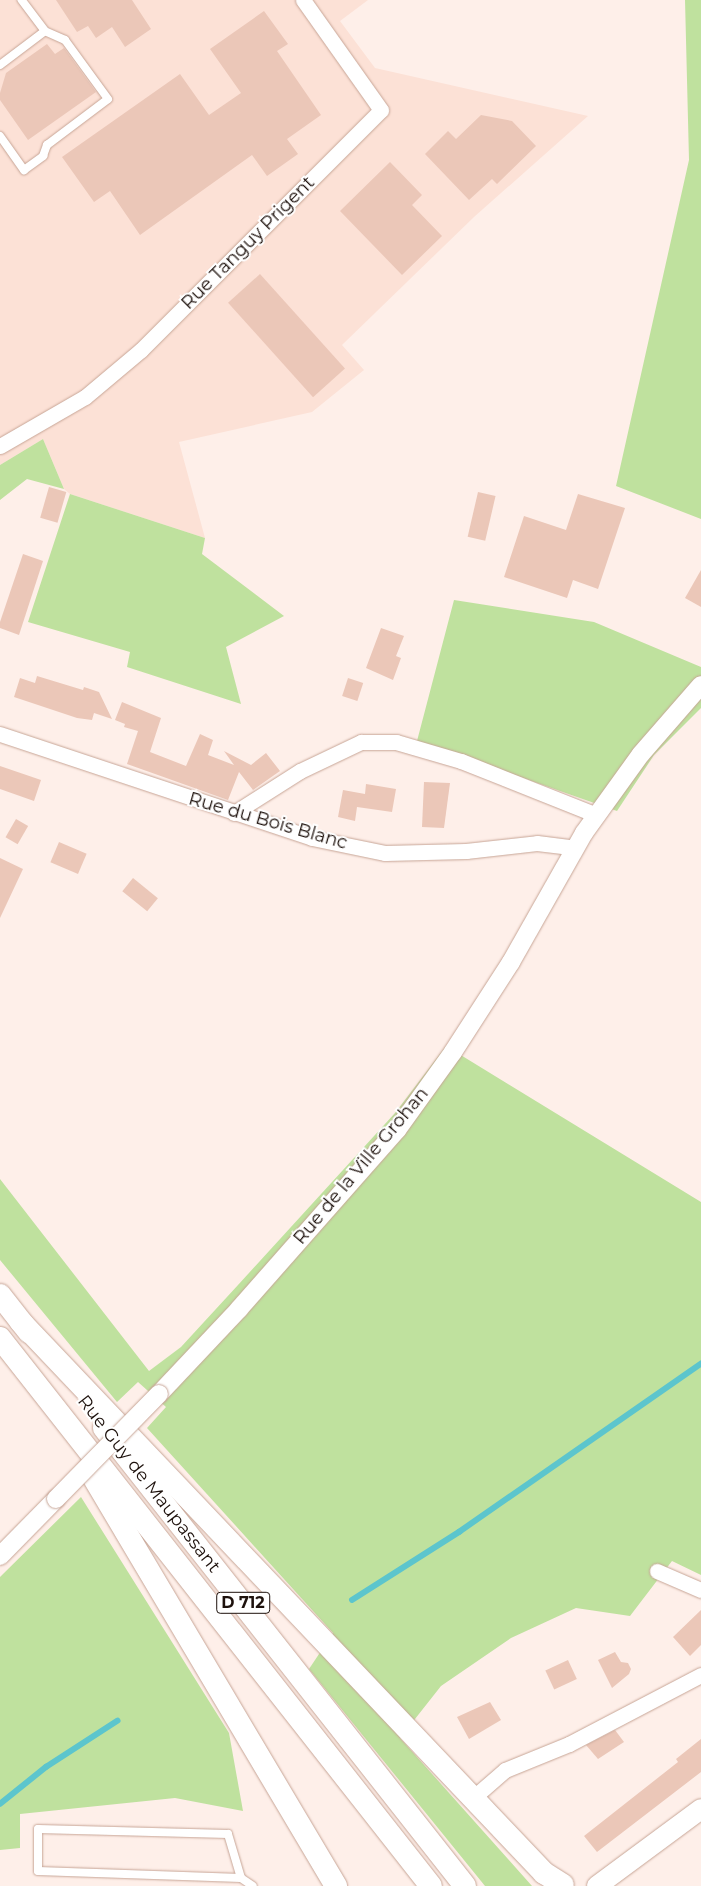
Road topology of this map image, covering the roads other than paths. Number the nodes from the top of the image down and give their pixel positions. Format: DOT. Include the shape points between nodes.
graph roads {
  1 [pos="22,0"];
  2 [pos="303,0"];
  3 [pos="45,31"];
  4 [pos="0,64"];
  5 [pos="0,136"];
  6 [pos="0,446"];
  7 [pos="701,685"];
  8 [pos="0,734"];
  9 [pos="234,813"];
  10 [pos="597,815"];
  11 [pos="574,848"];
  12 [pos="0,1295"];
  13 [pos="20,1320"];
  14 [pos="0,1338"];
  15 [pos="47,1398"];
  16 [pos="0,1556"];
  17 [pos="658,1570"];
  18 [pos="701,1590"];
  19 [pos="701,1675"];
  20 [pos="474,1797"];
  21 [pos="701,1809"];
  22 [pos="241,1878"];
  23 [pos="253,1886"];
  24 [pos="336,1886"];
  25 [pos="431,1886"];
  26 [pos="465,1886"];
  27 [pos="567,1886"];
  28 [pos="597,1886"];
  1 -- 3 [label="lane"];
  2 -- 6 [label="street, Rue Tanguy Prigent" via="381,110 141,350 85,397"];
  3 -- 4 [label="lane"];
  3 -- 5 [label="lane" via="65,40 108,99 47,145 43,156 24,170"];
  7 -- 10 [label="street, Rue de la Ville Grohan" via="641,754"];
  8 -- 9 [label="street, Rue du Bois Blanc"];
  9 -- 10 [label="street" via="300,771 361,742 396,742 461,761"];
  9 -- 11 [label="street, Rue du Bois Blanc" via="312,838 385,853 466,851 537,843"];
  10 -- 11 [label="street, Rue de la Ville Grohan"];
  11 -- 16 [label="street, Rue de la Ville Grohan, bridge" via="511,962 453,1052 396,1130 239,1309"];
  12 -- 13 [label="main road, Rue Guy de Maupassant / D 712"];
  13 -- 20 [label="main road"];
  13 -- 26 [label="main road, Rue Guy de Maupassant / D 712"];
  14 -- 15 [label="main road, Rue Guy de Maupassant / D 712"];
  15 -- 24 [label="main road"];
  15 -- 25 [label="main road, Rue Guy de Maupassant / D 712"];
  17 -- 18 [label="street"];
  19 -- 20 [label="street" via="569,1744 505,1770"];
  20 -- 27 [label="main road" via="544,1873"];
  21 -- 28 [label="main road"];
  22 -- 22 [label="lane" via="38,1871 38,1829 228,1834"];
  22 -- 23 [label="lane"];
}
